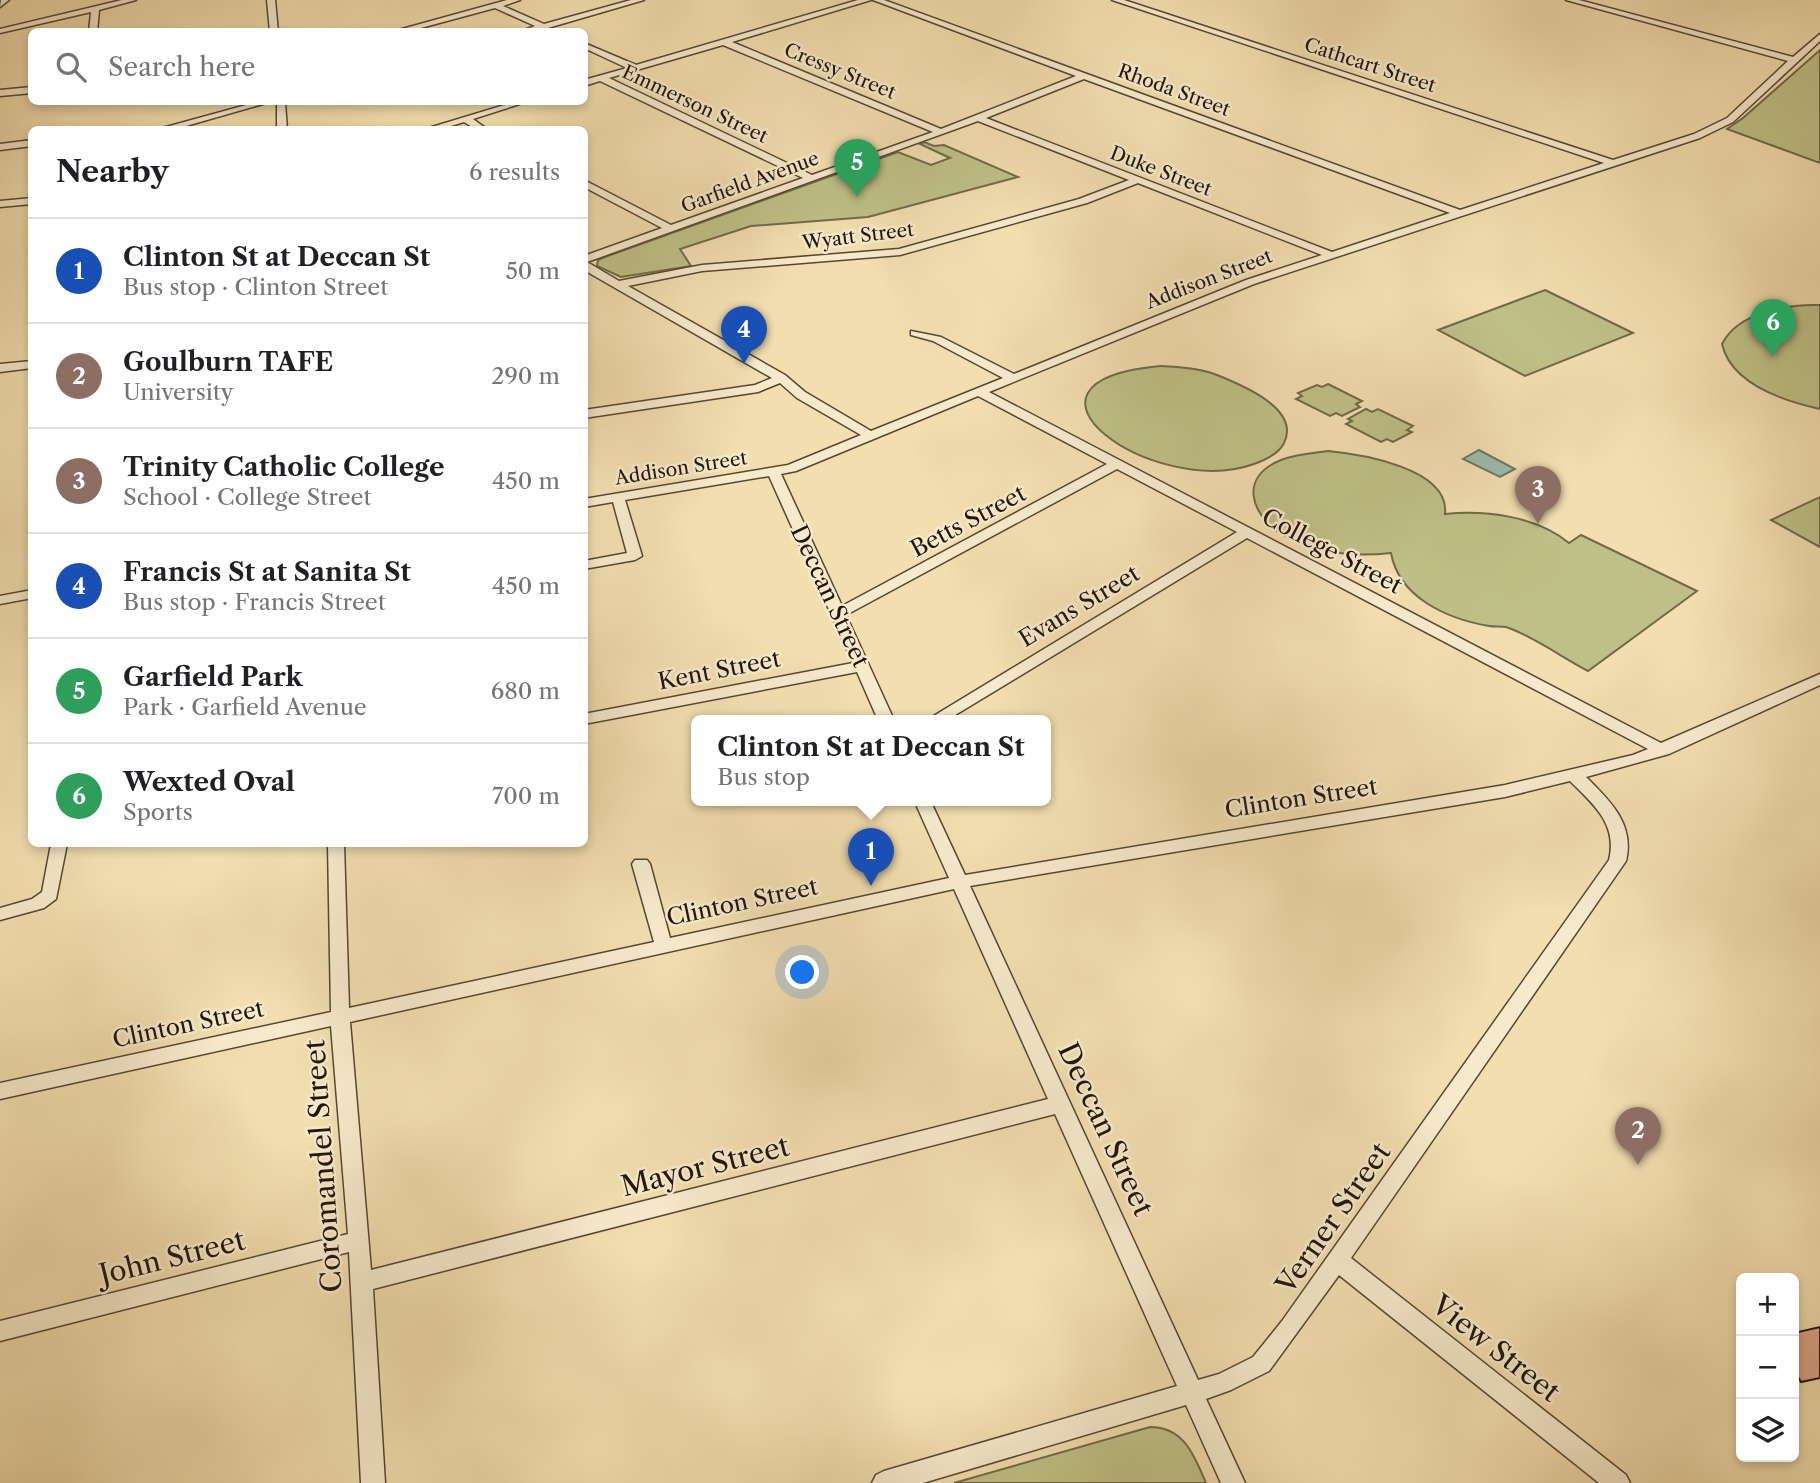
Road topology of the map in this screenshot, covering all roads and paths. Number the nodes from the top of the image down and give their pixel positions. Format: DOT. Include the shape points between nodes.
graph roads {
  1 [pos="5,0"];
  2 [pos="132,0"];
  3 [pos="271,0"];
  4 [pos="516,0"];
  5 [pos="640,0"];
  6 [pos="835,0"];
  7 [pos="867,0"];
  8 [pos="877,0"];
  9 [pos="1116,0"];
  10 [pos="1570,0"];
  11 [pos="0,5"];
  12 [pos="495,5"];
  13 [pos="849,5"];
  14 [pos="96,8"];
  15 [pos="542,26"];
  16 [pos="94,28"];
  17 [pos="274,28"];
  18 [pos="410,28"];
  19 [pos="536,28"];
  20 [pos="546,28"];
  21 [pos="0,31"];
  22 [pos="1820,36"];
  23 [pos="724,42"];
  24 [pos="588,48"];
  25 [pos="1795,61"];
  26 [pos="635,68"];
  27 [pos="1084,76"];
  28 [pos="601,78"];
  29 [pos="588,82"];
  30 [pos="28,90"];
  31 [pos="0,93"];
  32 [pos="255,105"];
  33 [pos="281,105"];
  34 [pos="511,105"];
  35 [pos="464,118"];
  36 [pos="979,118"];
  37 [pos="174,126"];
  38 [pos="282,126"];
  39 [pos="439,126"];
  40 [pos="477,126"];
  41 [pos="941,132"];
  42 [pos="28,144"];
  43 [pos="0,147"];
  44 [pos="1612,163"];
  45 [pos="813,178"];
  46 [pos="1135,181"];
  47 [pos="588,185"];
  48 [pos="28,201"];
  49 [pos="0,204"];
  50 [pos="1458,213"];
  51 [pos="671,229"];
  52 [pos="1331,255"];
  53 [pos="588,261"];
  54 [pos="588,265"];
  55 [pos="619,284"];
  56 [pos="915,333"];
  57 [pos="28,364"];
  58 [pos="0,368"];
  59 [pos="781,378"];
  60 [pos="1013,378"];
  61 [pos="979,392"];
  62 [pos="588,413"];
  63 [pos="871,436"];
  64 [pos="1117,464"];
  65 [pos="774,472"];
  66 [pos="618,498"];
  67 [pos="588,502"];
  68 [pos="1247,532"];
  69 [pos="588,564"];
  70 [pos="28,595"];
  71 [pos="0,600"];
  72 [pos="838,614"];
  73 [pos="862,666"];
  74 [pos="1820,679"];
  75 [pos="884,715"];
  76 [pos="943,715"];
  77 [pos="588,718"];
  78 [pos="1663,750"];
  79 [pos="1576,776"];
  80 [pos="925,806"];
  81 [pos="58,847"];
  82 [pos="336,847"];
  83 [pos="640,864"];
  84 [pos="960,882"];
  85 [pos="0,914"];
  86 [pos="663,944"];
  87 [pos="340,1016"];
  88 [pos="0,1091"];
  89 [pos="1062,1104"];
  90 [pos="359,1240"];
  91 [pos="1338,1261"];
  92 [pos="361,1282"];
  93 [pos="0,1331"];
  94 [pos="1192,1391"];
  95 [pos="373,1483"];
  96 [pos="884,1483"];
  97 [pos="1233,1483"];
  98 [pos="1618,1483"];
  1 -- 11 [label="street"];
  2 -- 14 [label="street"];
  3 -- 17 [label="street"];
  4 -- 12 [label="street"];
  5 -- 15 [label="street"];
  6 -- 13 [label="street"];
  7 -- 13 [label="street"];
  8 -- 27 [label="street, Rhoda Street"];
  9 -- 44 [label="street, Cathcart Street"];
  10 -- 25 [label="street"];
  12 -- 15 [label="street"];
  12 -- 18 [label="street"];
  13 -- 23 [label="street"];
  14 -- 16 [label="street"];
  14 -- 21 [label="street"];
  15 -- 19 [label="street"];
  15 -- 20 [label="street"];
  22 -- 25 [label="street, Addison Street"];
  23 -- 26 [label="street"];
  23 -- 41 [label="street, Cressy Street"];
  24 -- 26 [label="street"];
  25 -- 44 [label="street, Addison Street" via="1716,128"];
  26 -- 28 [label="street"];
  27 -- 36 [label="street, Garfield Avenue"];
  27 -- 50 [label="street, Rhoda Street"];
  28 -- 29 [label="street"];
  28 -- 45 [label="street, Emmerson Street"];
  30 -- 31 [label="street"];
  32 -- 37 [label="street"];
  33 -- 38 [label="street"];
  34 -- 35 [label="street"];
  35 -- 39 [label="street"];
  35 -- 40 [label="street"];
  36 -- 41 [label="street, Garfield Avenue"];
  36 -- 46 [label="street, Duke Street"];
  41 -- 45 [label="street, Garfield Avenue"];
  42 -- 43 [label="street"];
  44 -- 50 [label="street, Addison Street"];
  45 -- 51 [label="street, Garfield Avenue"];
  46 -- 52 [label="street, Duke Street"];
  46 -- 55 [label="street, Wyatt Street" via="1083,201 900,252 702,268"];
  47 -- 51 [label="street"];
  48 -- 49 [label="street"];
  50 -- 52 [label="street, Addison Street"];
  51 -- 53 [label="street, Garfield Avenue"];
  52 -- 60 [label="street, Addison Street" via="1241,285"];
  54 -- 55 [label="street"];
  55 -- 59 [label="street"];
  56 -- 60 [label="street" via="937,338"];
  57 -- 58 [label="street"];
  59 -- 62 [label="street" via="758,388"];
  59 -- 63 [label="street"];
  60 -- 61 [label="street, Addison Street"];
  61 -- 63 [label="street, Addison Street"];
  61 -- 64 [label="street, College Street"];
  63 -- 65 [label="street, Addison Street"];
  64 -- 68 [label="street, College Street"];
  64 -- 72 [label="street, Betts Street"];
  65 -- 66 [label="street, Addison Street"];
  65 -- 72 [label="street, Deccan Street"];
  66 -- 67 [label="street, Addison Street"];
  66 -- 69 [label="street" via="635,556"];
  68 -- 76 [label="street, Evans Street"];
  68 -- 78 [label="street, College Street"];
  70 -- 71 [label="street"];
  72 -- 73 [label="street, Deccan Street"];
  73 -- 75 [label="street, Deccan Street"];
  73 -- 77 [label="street, Kent Street"];
  74 -- 78 [label="street, Clinton Street"];
  78 -- 79 [label="street, Clinton Street"];
  79 -- 84 [label="street, Clinton Street"];
  79 -- 91 [label="street, Verner Street" via="1616,821 1622,841 1617,861"];
  80 -- 84 [label="street, Deccan Street"];
  81 -- 85 [label="street" via="50,895 38,904"];
  82 -- 87 [label="street, Coromandel Street"];
  83 -- 86 [label="street"];
  84 -- 86 [label="street, Clinton Street"];
  84 -- 89 [label="street, Deccan Street"];
  86 -- 87 [label="street, Clinton Street"];
  87 -- 88 [label="street, Clinton Street"];
  87 -- 90 [label="street, Coromandel Street"];
  89 -- 92 [label="street, Mayor Street"];
  89 -- 94 [label="street, Deccan Street"];
  90 -- 92 [label="street, Coromandel Street"];
  90 -- 93 [label="street, John Street"];
  91 -- 94 [label="street, Verner Street" via="1261,1364 1236,1378"];
  91 -- 98 [label="street, View Street"];
  92 -- 95 [label="street, Coromandel Street"];
  94 -- 96 [label="street, Verner Street"];
  94 -- 97 [label="street, Deccan Street"];
}
